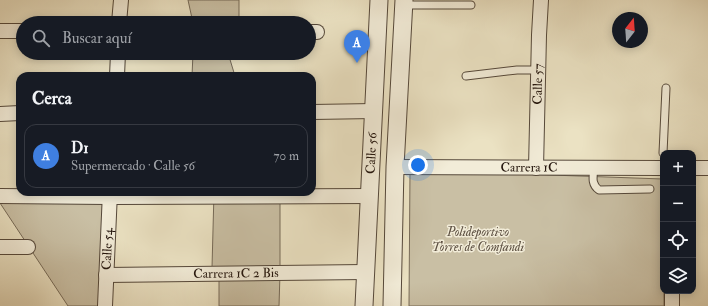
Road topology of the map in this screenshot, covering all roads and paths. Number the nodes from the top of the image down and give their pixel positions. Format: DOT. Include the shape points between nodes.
graph roads {
  1 [pos="121,0"];
  2 [pos="379,0"];
  3 [pos="541,0"];
  4 [pos="404,3"];
  5 [pos="471,6"];
  6 [pos="120,16"];
  7 [pos="0,31"];
  8 [pos="16,31"];
  9 [pos="118,60"];
  10 [pos="538,70"];
  11 [pos="117,72"];
  12 [pos="466,76"];
  13 [pos="666,88"];
  14 [pos="374,111"];
  15 [pos="316,112"];
  16 [pos="0,114"];
  17 [pos="16,114"];
  18 [pos="373,138"];
  19 [pos="663,150"];
  20 [pos="660,161"];
  21 [pos="394,167"];
  22 [pos="536,168"];
  23 [pos="594,168"];
  24 [pos="696,168"];
  25 [pos="708,168"];
  26 [pos="650,189"];
  27 [pos="0,196"];
  28 [pos="16,196"];
  29 [pos="110,196"];
  30 [pos="316,196"];
  31 [pos="370,196"];
  32 [pos="0,247"];
  33 [pos="28,247"];
  34 [pos="366,272"];
  35 [pos="106,275"];
  36 [pos="672,294"];
  37 [pos="105,306"];
  38 [pos="364,306"];
  39 [pos="392,306"];
  40 [pos="672,306"];
  1 -- 6 [label="street"];
  2 -- 14 [label="street, Calle 56"];
  3 -- 10 [label="street, Calle 57"];
  4 -- 5 [label="lane"];
  4 -- 21 [label="street, Calle 56"];
  7 -- 8 [label="street"];
  9 -- 11 [label="street"];
  10 -- 12 [label="lane"];
  10 -- 22 [label="street, Calle 57"];
  13 -- 19 [label="lane"];
  14 -- 15 [label="street"];
  14 -- 18 [label="street, Calle 56"];
  16 -- 17 [label="street"];
  18 -- 21 [label="street" via="378,152"];
  18 -- 31 [label="street, Calle 56"];
  20 -- 23 [label="street, Carrera 1C"];
  21 -- 22 [label="street, Carrera 1C"];
  21 -- 39 [label="street, Calle 56"];
  22 -- 23 [label="street, Carrera 1C"];
  23 -- 26 [label="lane" via="593,182 599,190"];
  24 -- 25 [label="street"];
  27 -- 28 [label="street"];
  29 -- 35 [label="street, Calle 54"];
  30 -- 31 [label="street"];
  31 -- 34 [label="street, Calle 56"];
  32 -- 33 [label="street"];
  34 -- 35 [label="street, Carrera 1C 2 Bis"];
  34 -- 38 [label="street, Calle 56"];
  35 -- 37 [label="street, Calle 54"];
  36 -- 40 [label="street"];
}
